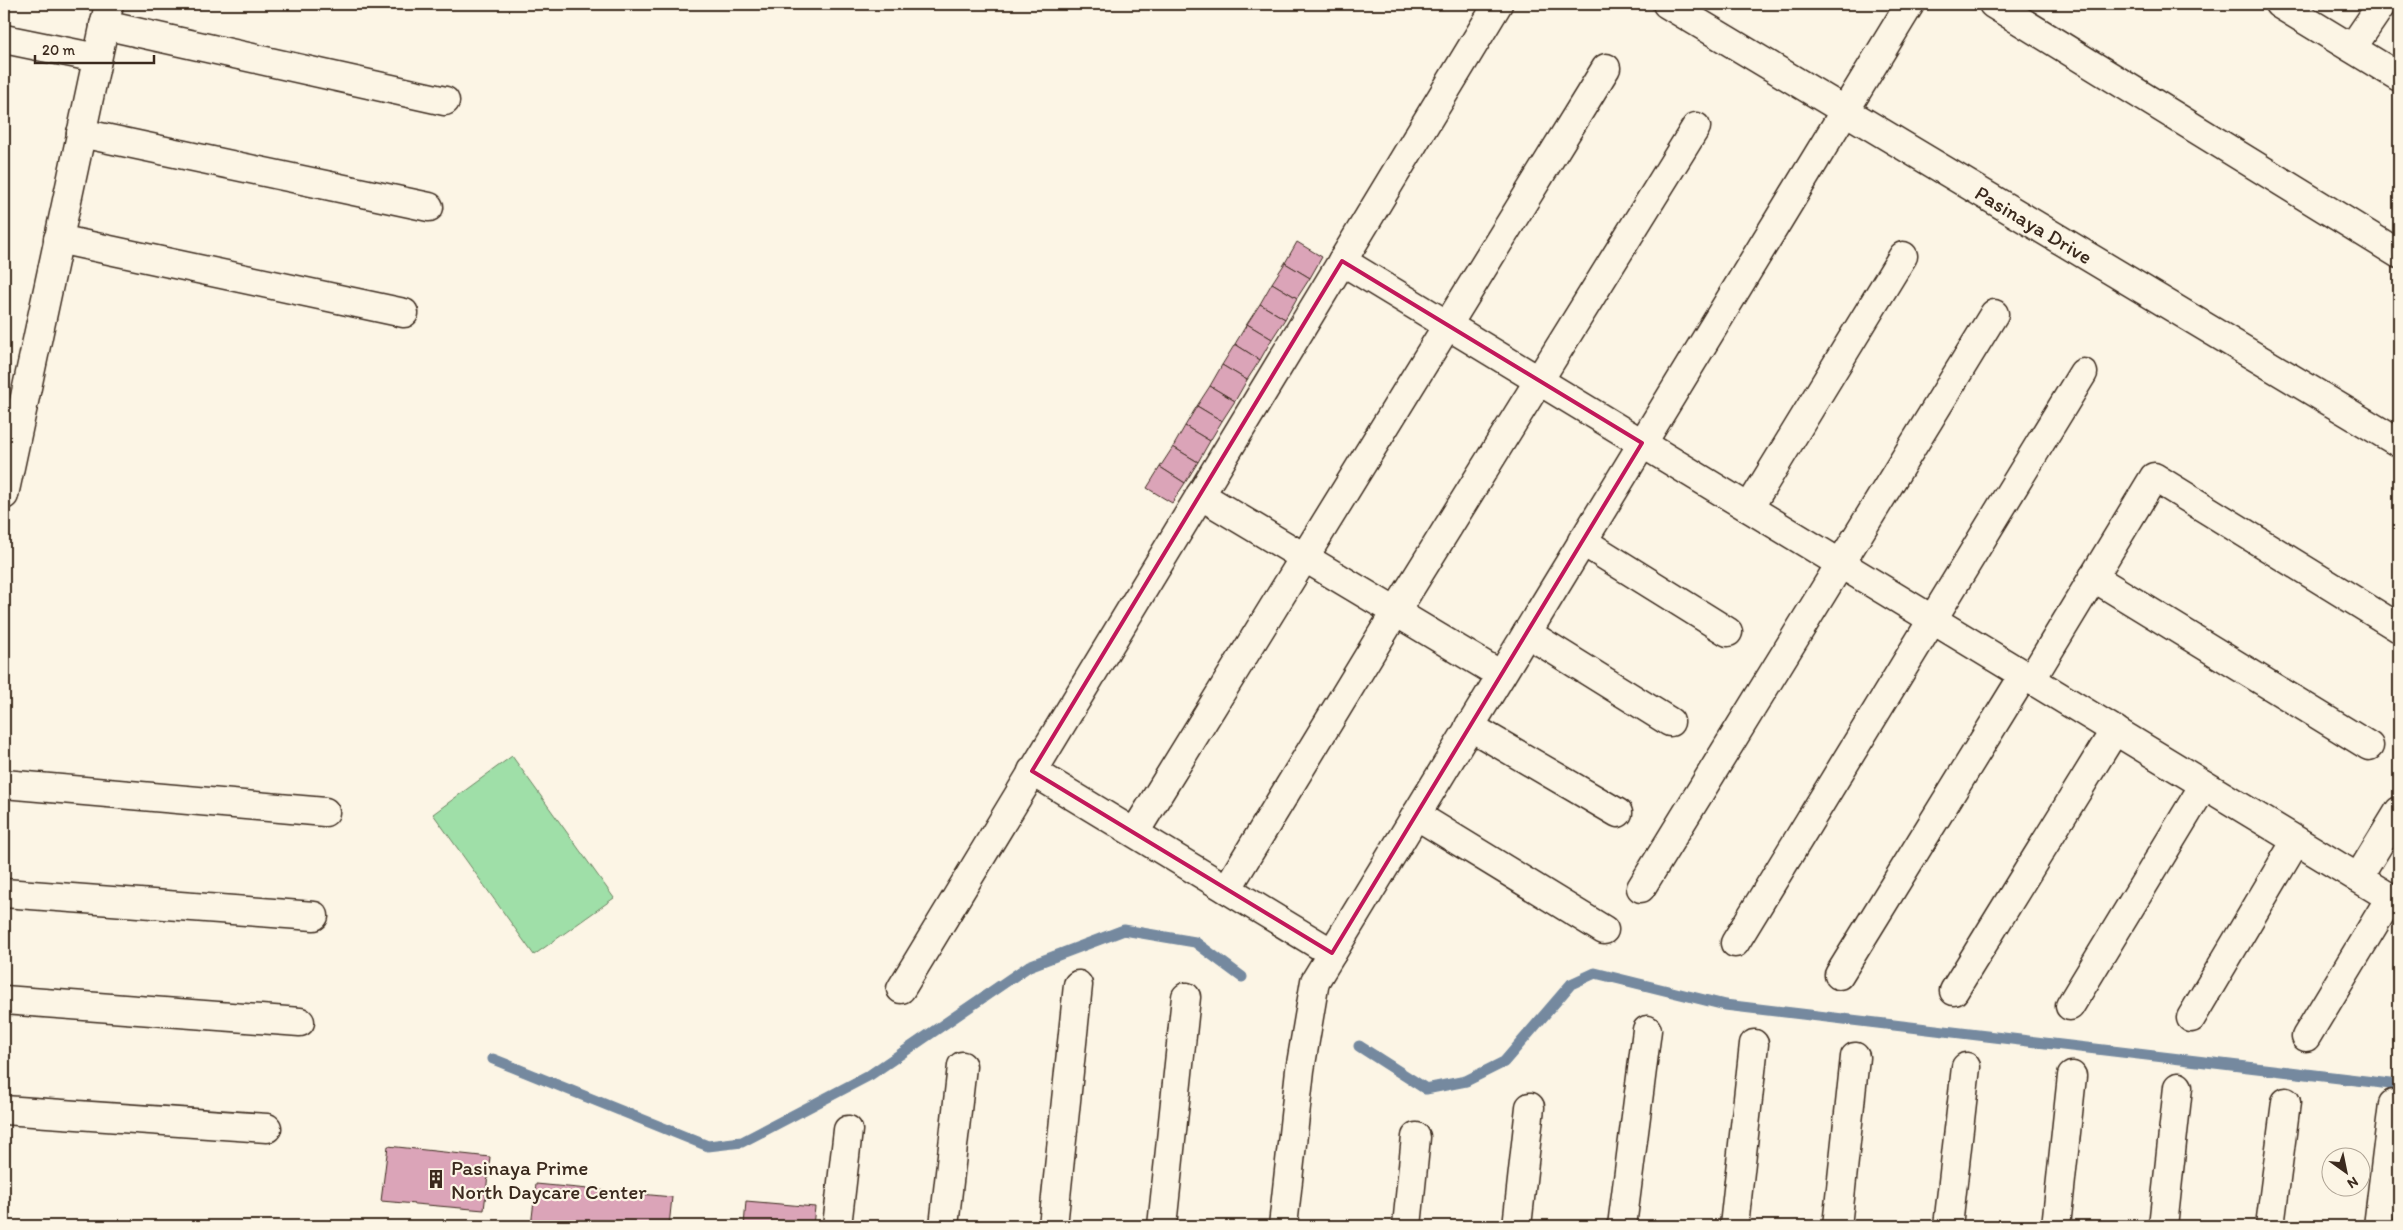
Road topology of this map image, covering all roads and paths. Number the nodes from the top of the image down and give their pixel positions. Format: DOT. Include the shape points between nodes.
graph roads {
  1 [pos="1498,4"];
  2 [pos="1667,4"];
  3 [pos="1910,4"];
  4 [pos="1993,4"];
  5 [pos="2279,4"];
  6 [pos="2382,4"];
  7 [pos="106,14"];
  8 [pos="4,39"];
  9 [pos="2352,48"];
  10 [pos="97,58"];
  11 [pos="1606,68"];
  12 [pos="2399,77"];
  13 [pos="445,102"];
  14 [pos="1844,112"];
  15 [pos="1696,126"];
  16 [pos="81,133"];
  17 [pos="429,207"];
  18 [pos="58,238"];
  19 [pos="2399,254"];
  20 [pos="1903,256"];
  21 [pos="1342,261"];
  22 [pos="404,313"];
  23 [pos="1994,314"];
  24 [pos="1448,324"];
  25 [pos="2083,373"];
  26 [pos="1540,381"];
  27 [pos="1642,443"];
  28 [pos="2399,443"];
  29 [pos="1200,494"];
  30 [pos="4,495"];
  31 [pos="1749,508"];
  32 [pos="1582,542"];
  33 [pos="1305,557"];
  34 [pos="1839,563"];
  35 [pos="2093,577"];
  36 [pos="1396,611"];
  37 [pos="1932,619"];
  38 [pos="2399,628"];
  39 [pos="1728,632"];
  40 [pos="1527,633"];
  41 [pos="1501,675"];
  42 [pos="2027,678"];
  43 [pos="1670,722"];
  44 [pos="1469,726"];
  45 [pos="2115,730"];
  46 [pos="2369,746"];
  47 [pos="1032,771"];
  48 [pos="4,784"];
  49 [pos="2204,785"];
  50 [pos="2399,811"];
  51 [pos="325,812"];
  52 [pos="1618,813"];
  53 [pos="1416,815"];
  54 [pos="1135,832"];
  55 [pos="2296,841"];
  56 [pos="2358,878"];
  57 [pos="1641,888"];
  58 [pos="1227,889"];
  59 [pos="4,893"];
  60 [pos="2395,901"];
  61 [pos="314,916"];
  62 [pos="1604,930"];
  63 [pos="1734,943"];
  64 [pos="1332,953"];
  65 [pos="1839,974"];
  66 [pos="1078,985"];
  67 [pos="901,989"];
  68 [pos="1954,992"];
  69 [pos="1186,997"];
  70 [pos="4,1000"];
  71 [pos="2070,1006"];
  72 [pos="2191,1018"];
  73 [pos="300,1022"];
  74 [pos="1647,1030"];
  75 [pos="2306,1037"];
  76 [pos="1754,1044"];
  77 [pos="1855,1057"];
  78 [pos="962,1066"];
  79 [pos="1966,1067"];
  80 [pos="2072,1076"];
  81 [pos="2178,1087"];
  82 [pos="2286,1102"];
  83 [pos="2393,1104"];
  84 [pos="1530,1108"];
  85 [pos="4,1110"];
  86 [pos="267,1128"];
  87 [pos="848,1130"];
  88 [pos="1416,1137"];
  89 [pos="837,1226"];
  90 [pos="944,1226"];
  91 [pos="1053,1226"];
  92 [pos="1162,1226"];
  93 [pos="1282,1226"];
  94 [pos="1407,1226"];
  95 [pos="1516,1226"];
  96 [pos="1622,1226"];
  97 [pos="1734,1226"];
  98 [pos="1837,1226"];
  99 [pos="1948,1226"];
  100 [pos="2056,1226"];
  101 [pos="2163,1226"];
  102 [pos="2270,1226"];
  103 [pos="2378,1226"];
  1 -- 21 [label="street"];
  2 -- 14 [label="street, Pasinaya Drive"];
  3 -- 14 [label="street"];
  4 -- 19 [label="street"];
  5 -- 9 [label="street"];
  6 -- 9 [label="street"];
  7 -- 10 [label="street"];
  7 -- 13 [label="street"];
  8 -- 10 [label="street"];
  9 -- 12 [label="street"];
  10 -- 16 [label="street"];
  11 -- 24 [label="street"];
  14 -- 27 [label="street"];
  14 -- 28 [label="street, Pasinaya Drive"];
  15 -- 26 [label="street"];
  16 -- 17 [label="street"];
  16 -- 18 [label="street"];
  18 -- 22 [label="street"];
  18 -- 30 [label="street"];
  20 -- 31 [label="street"];
  21 -- 24 [label="street"];
  21 -- 29 [label="street"];
  23 -- 34 [label="street"];
  24 -- 26 [label="street"];
  24 -- 33 [label="street"];
  25 -- 37 [label="street"];
  26 -- 27 [label="street"];
  26 -- 36 [label="street"];
  27 -- 31 [label="street"];
  27 -- 32 [label="street"];
  29 -- 33 [label="street"];
  29 -- 47 [label="street"];
  31 -- 34 [label="street"];
  32 -- 39 [label="street"];
  32 -- 40 [label="street"];
  33 -- 36 [label="street"];
  33 -- 54 [label="street"];
  34 -- 37 [label="street"];
  34 -- 57 [label="street"];
  35 -- 38 [label="street" via="2154,477"];
  35 -- 42 [label="street"];
  35 -- 46 [label="street"];
  36 -- 41 [label="street"];
  36 -- 58 [label="street"];
  37 -- 42 [label="street"];
  37 -- 63 [label="street"];
  40 -- 41 [label="street"];
  40 -- 43 [label="street"];
  41 -- 44 [label="street"];
  42 -- 45 [label="street"];
  42 -- 65 [label="street"];
  44 -- 52 [label="street"];
  44 -- 53 [label="street"];
  45 -- 49 [label="street"];
  45 -- 68 [label="street"];
  47 -- 54 [label="street"];
  47 -- 67 [label="street"];
  48 -- 51 [label="street"];
  49 -- 55 [label="street"];
  49 -- 71 [label="street"];
  50 -- 56 [label="street"];
  53 -- 62 [label="street"];
  53 -- 64 [label="street"];
  54 -- 58 [label="street"];
  55 -- 56 [label="street"];
  55 -- 72 [label="street"];
  56 -- 60 [label="street"];
  58 -- 64 [label="street"];
  59 -- 61 [label="street"];
  60 -- 75 [label="street"];
  64 -- 93 [label="street" via="1315,981 1300,1070"];
  66 -- 91 [label="street"];
  69 -- 92 [label="street"];
  70 -- 73 [label="street"];
  74 -- 96 [label="street"];
  76 -- 97 [label="street"];
  77 -- 98 [label="street"];
  78 -- 90 [label="street"];
  79 -- 99 [label="street"];
  80 -- 100 [label="street"];
  81 -- 101 [label="street"];
  82 -- 102 [label="street"];
  83 -- 103 [label="street"];
  84 -- 95 [label="street"];
  85 -- 86 [label="street"];
  87 -- 89 [label="street"];
  88 -- 94 [label="street"];
}
